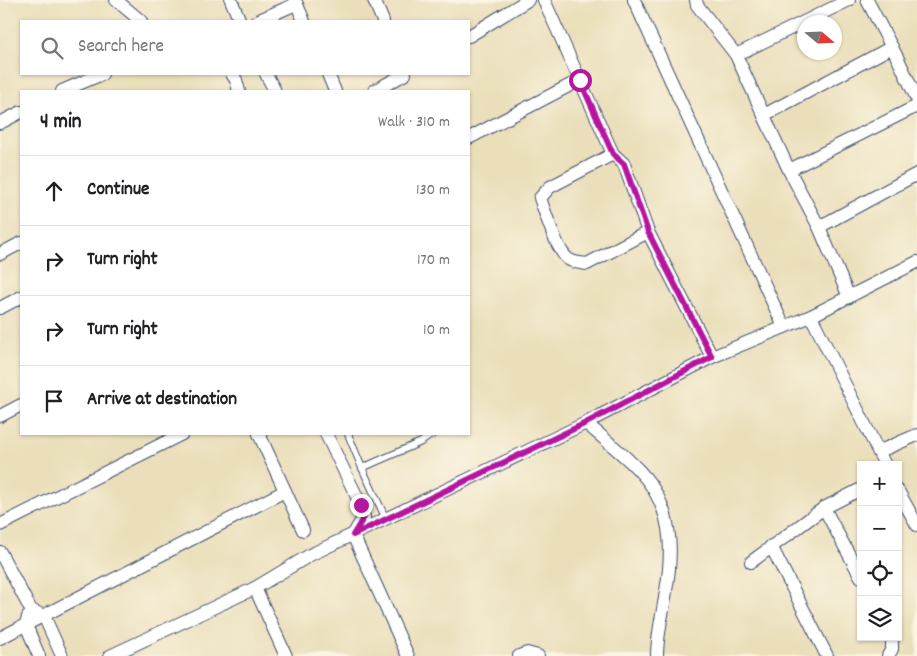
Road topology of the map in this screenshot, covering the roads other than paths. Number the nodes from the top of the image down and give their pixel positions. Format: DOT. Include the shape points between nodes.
graph roads {
  1 [pos="116,0"];
  2 [pos="231,0"];
  3 [pos="374,0"];
  4 [pos="528,0"];
  5 [pos="544,0"];
  6 [pos="634,0"];
  7 [pos="849,0"];
  8 [pos="867,0"];
  9 [pos="296,2"];
  10 [pos="699,2"];
  11 [pos="140,20"];
  12 [pos="240,20"];
  13 [pos="259,20"];
  14 [pos="304,20"];
  15 [pos="384,20"];
  16 [pos="470,35"];
  17 [pos="892,46"];
  18 [pos="736,55"];
  19 [pos="100,75"];
  20 [pos="233,75"];
  21 [pos="266,75"];
  22 [pos="328,75"];
  23 [pos="404,75"];
  24 [pos="580,80"];
  25 [pos="64,90"];
  26 [pos="239,90"];
  27 [pos="274,90"];
  28 [pos="336,90"];
  29 [pos="376,90"];
  30 [pos="917,99"];
  31 [pos="917,106"];
  32 [pos="20,113"];
  33 [pos="764,115"];
  34 [pos="0,123"];
  35 [pos="470,137"];
  36 [pos="613,154"];
  37 [pos="789,170"];
  38 [pos="917,174"];
  39 [pos="819,227"];
  40 [pos="648,232"];
  41 [pos="20,244"];
  42 [pos="0,254"];
  43 [pos="917,262"];
  44 [pos="849,297"];
  45 [pos="20,298"];
  46 [pos="0,308"];
  47 [pos="811,316"];
  48 [pos="784,327"];
  49 [pos="712,357"];
  50 [pos="20,406"];
  51 [pos="0,416"];
  52 [pos="586,423"];
  53 [pos="180,435"];
  54 [pos="259,435"];
  55 [pos="326,435"];
  56 [pos="348,435"];
  57 [pos="432,435"];
  58 [pos="917,436"];
  59 [pos="880,451"];
  60 [pos="884,461"];
  61 [pos="362,468"];
  62 [pos="286,491"];
  63 [pos="857,491"];
  64 [pos="902,498"];
  65 [pos="824,508"];
  66 [pos="386,519"];
  67 [pos="0,525"];
  68 [pos="917,525"];
  69 [pos="303,530"];
  70 [pos="353,535"];
  71 [pos="771,546"];
  72 [pos="0,552"];
  73 [pos="751,562"];
  74 [pos="857,570"];
  75 [pos="255,588"];
  76 [pos="31,610"];
  77 [pos="44,616"];
  78 [pos="26,625"];
  79 [pos="0,638"];
  80 [pos="892,641"];
  81 [pos="39,656"];
  82 [pos="62,656"];
  83 [pos="110,656"];
  84 [pos="286,656"];
  85 [pos="408,656"];
  86 [pos="519,656"];
  87 [pos="538,656"];
  88 [pos="657,656"];
  89 [pos="827,656"];
  90 [pos="888,656"];
  1 -- 11 [label="street"];
  2 -- 12 [label="street"];
  3 -- 15 [label="street"];
  4 -- 16 [label="street"];
  5 -- 24 [label="street"];
  6 -- 48 [label="street"];
  7 -- 18 [label="street"];
  8 -- 17 [label="street"];
  9 -- 13 [label="street"];
  9 -- 14 [label="street"];
  10 -- 18 [label="street"];
  17 -- 30 [label="street"];
  17 -- 33 [label="street"];
  18 -- 33 [label="street"];
  19 -- 25 [label="street"];
  20 -- 26 [label="street"];
  21 -- 27 [label="street"];
  22 -- 28 [label="street"];
  23 -- 29 [label="street"];
  24 -- 35 [label="street"];
  24 -- 36 [label="street"];
  31 -- 37 [label="street"];
  32 -- 34 [label="street"];
  33 -- 37 [label="street"];
  36 -- 40 [label="street" via="624,164"];
  36 -- 40 [label="street" via="550,187 540,198 560,248 567,258 587,264"];
  37 -- 39 [label="street"];
  38 -- 39 [label="street"];
  39 -- 44 [label="street"];
  40 -- 49 [label="street"];
  41 -- 42 [label="street"];
  43 -- 44 [label="street"];
  44 -- 47 [label="street"];
  45 -- 46 [label="street"];
  47 -- 48 [label="street"];
  47 -- 59 [label="street"];
  48 -- 49 [label="street"];
  49 -- 52 [label="street"];
  50 -- 51 [label="street"];
  52 -- 66 [label="street"];
  52 -- 88 [label="street" via="634,466 654,490 667,518 671,553"];
  53 -- 67 [label="street"];
  54 -- 62 [label="street"];
  55 -- 70 [label="street" via="361,505 364,517"];
  56 -- 61 [label="lane"];
  57 -- 61 [label="lane"];
  58 -- 59 [label="street"];
  59 -- 60 [label="street"];
  61 -- 66 [label="lane"];
  62 -- 69 [label="street"];
  62 -- 77 [label="street"];
  63 -- 65 [label="street"];
  64 -- 68 [label="street"];
  65 -- 71 [label="street"];
  65 -- 74 [label="street"];
  66 -- 70 [label="street"];
  70 -- 75 [label="street" via="310,555"];
  70 -- 85 [label="street"];
  71 -- 73 [label="street"];
  71 -- 89 [label="street"];
  72 -- 76 [label="street"];
  75 -- 83 [label="street"];
  75 -- 84 [label="street"];
  76 -- 77 [label="street"];
  76 -- 78 [label="street"];
  77 -- 78 [label="street"];
  77 -- 82 [label="street"];
  78 -- 79 [label="street"];
  78 -- 81 [label="street"];
  80 -- 90 [label="street"];
  86 -- 87 [label="street" via="527,653"];
}
